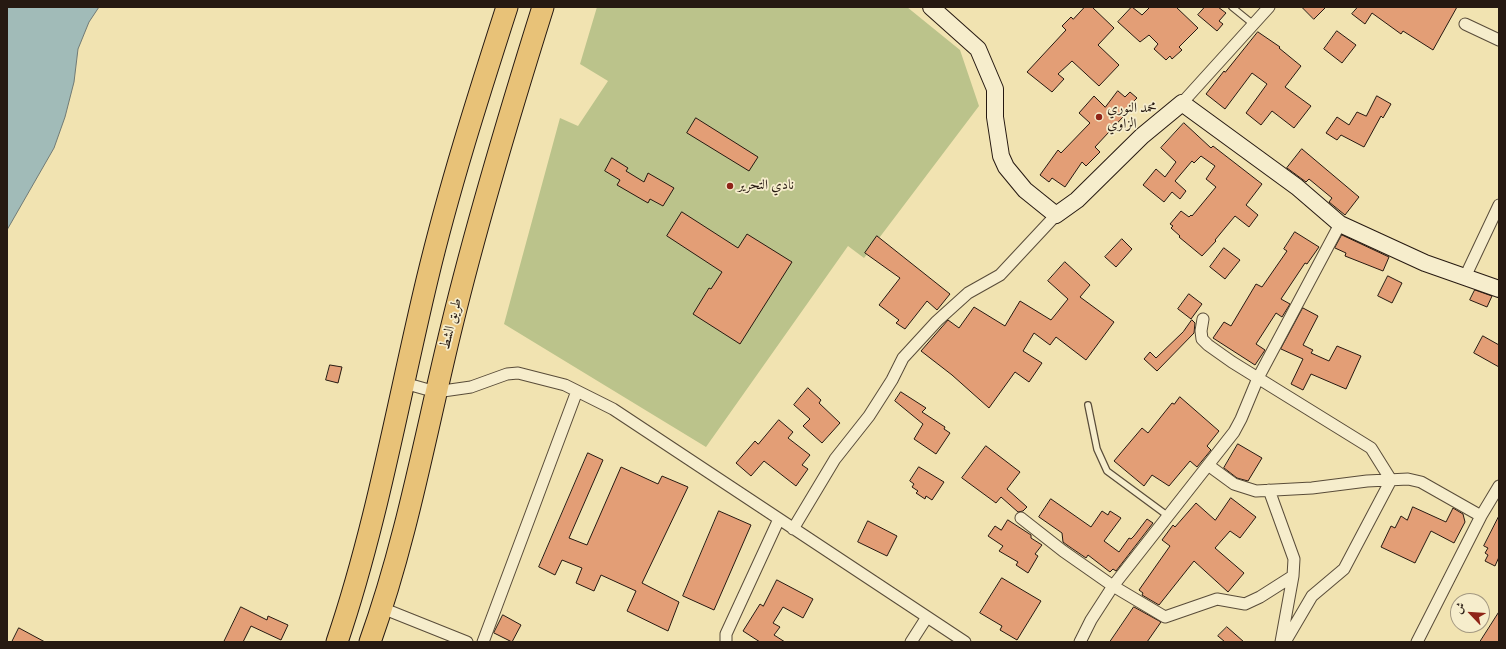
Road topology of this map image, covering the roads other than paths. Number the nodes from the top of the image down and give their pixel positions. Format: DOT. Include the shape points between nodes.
graph roads {
  1 [pos="506,7"];
  2 [pos="543,7"];
  3 [pos="931,7"];
  4 [pos="1232,7"];
  5 [pos="1269,7"];
  6 [pos="1253,24"];
  7 [pos="1465,24"];
  8 [pos="1499,40"];
  9 [pos="1182,102"];
  10 [pos="1499,205"];
  11 [pos="1056,215"];
  12 [pos="1340,224"];
  13 [pos="1465,277"];
  14 [pos="1499,289"];
  15 [pos="1204,319"];
  16 [pos="1258,378"];
  17 [pos="404,383"];
  18 [pos="577,391"];
  19 [pos="436,392"];
  20 [pos="1088,405"];
  21 [pos="1208,465"];
  22 [pos="1391,480"];
  23 [pos="1499,486"];
  24 [pos="1270,490"];
  25 [pos="1168,516"];
  26 [pos="1481,516"];
  27 [pos="1022,518"];
  28 [pos="778,519"];
  29 [pos="794,529"];
  30 [pos="1293,576"];
  31 [pos="1114,586"];
  32 [pos="382,608"];
  33 [pos="927,617"];
  34 [pos="337,642"];
  35 [pos="370,642"];
  36 [pos="467,642"];
  37 [pos="483,642"];
  38 [pos="726,642"];
  39 [pos="910,642"];
  40 [pos="965,642"];
  41 [pos="1080,642"];
  42 [pos="1280,642"];
  43 [pos="1285,642"];
  44 [pos="1417,642"];
  1 -- 17 [label="highway" via="460,157 427,279"];
  2 -- 19 [label="highway, طريق الشط" via="496,156"];
  3 -- 11 [label="street" via="978,49 995,89 995,117 1001,156 1006,167 1025,190"];
  4 -- 6 [label="lane"];
  5 -- 6 [label="street"];
  6 -- 9 [label="street"];
  7 -- 8 [label="street"];
  9 -- 11 [label="street" via="1142,136 1077,200"];
  9 -- 12 [label="street" via="1297,187"];
  10 -- 13 [label="street"];
  11 -- 29 [label="street" via="1000,275 968,293 937,321 903,358 869,416 834,459"];
  12 -- 13 [label="street" via="1425,263"];
  12 -- 16 [label="street"];
  13 -- 14 [label="street"];
  15 -- 16 [label="street" via="1202,339 1217,352"];
  16 -- 21 [label="street" via="1238,426"];
  16 -- 22 [label="street" via="1371,448"];
  17 -- 19 [label="street"];
  17 -- 34 [label="highway" via="356,584"];
  18 -- 19 [label="street" via="565,385 518,373 507,374 471,387"];
  18 -- 28 [label="street" via="619,413"];
  18 -- 37 [label="street"];
  19 -- 32 [label="highway, طريق الشط" via="411,507"];
  20 -- 25 [label="lane" via="1097,449 1107,471"];
  21 -- 24 [label="street" via="1244,489"];
  21 -- 25 [label="street"];
  22 -- 24 [label="street"];
  22 -- 26 [label="street" via="1408,479 1421,482"];
  22 -- 43 [label="street" via="1344,569 1312,596"];
  23 -- 26 [label="street"];
  24 -- 30 [label="street" via="1294,559"];
  25 -- 31 [label="street"];
  26 -- 44 [label="street"];
  27 -- 31 [label="street" via="1063,551"];
  28 -- 29 [label="street"];
  28 -- 38 [label="street" via="726,634"];
  29 -- 33 [label="street"];
  30 -- 31 [label="street" via="1250,603 1241,605 1217,599 1165,617"];
  30 -- 42 [label="street"];
  31 -- 41 [label="street" via="1091,620"];
  32 -- 35 [label="highway, طريق الشط"];
  32 -- 36 [label="street"];
  33 -- 39 [label="street"];
  33 -- 40 [label="street"];
}
